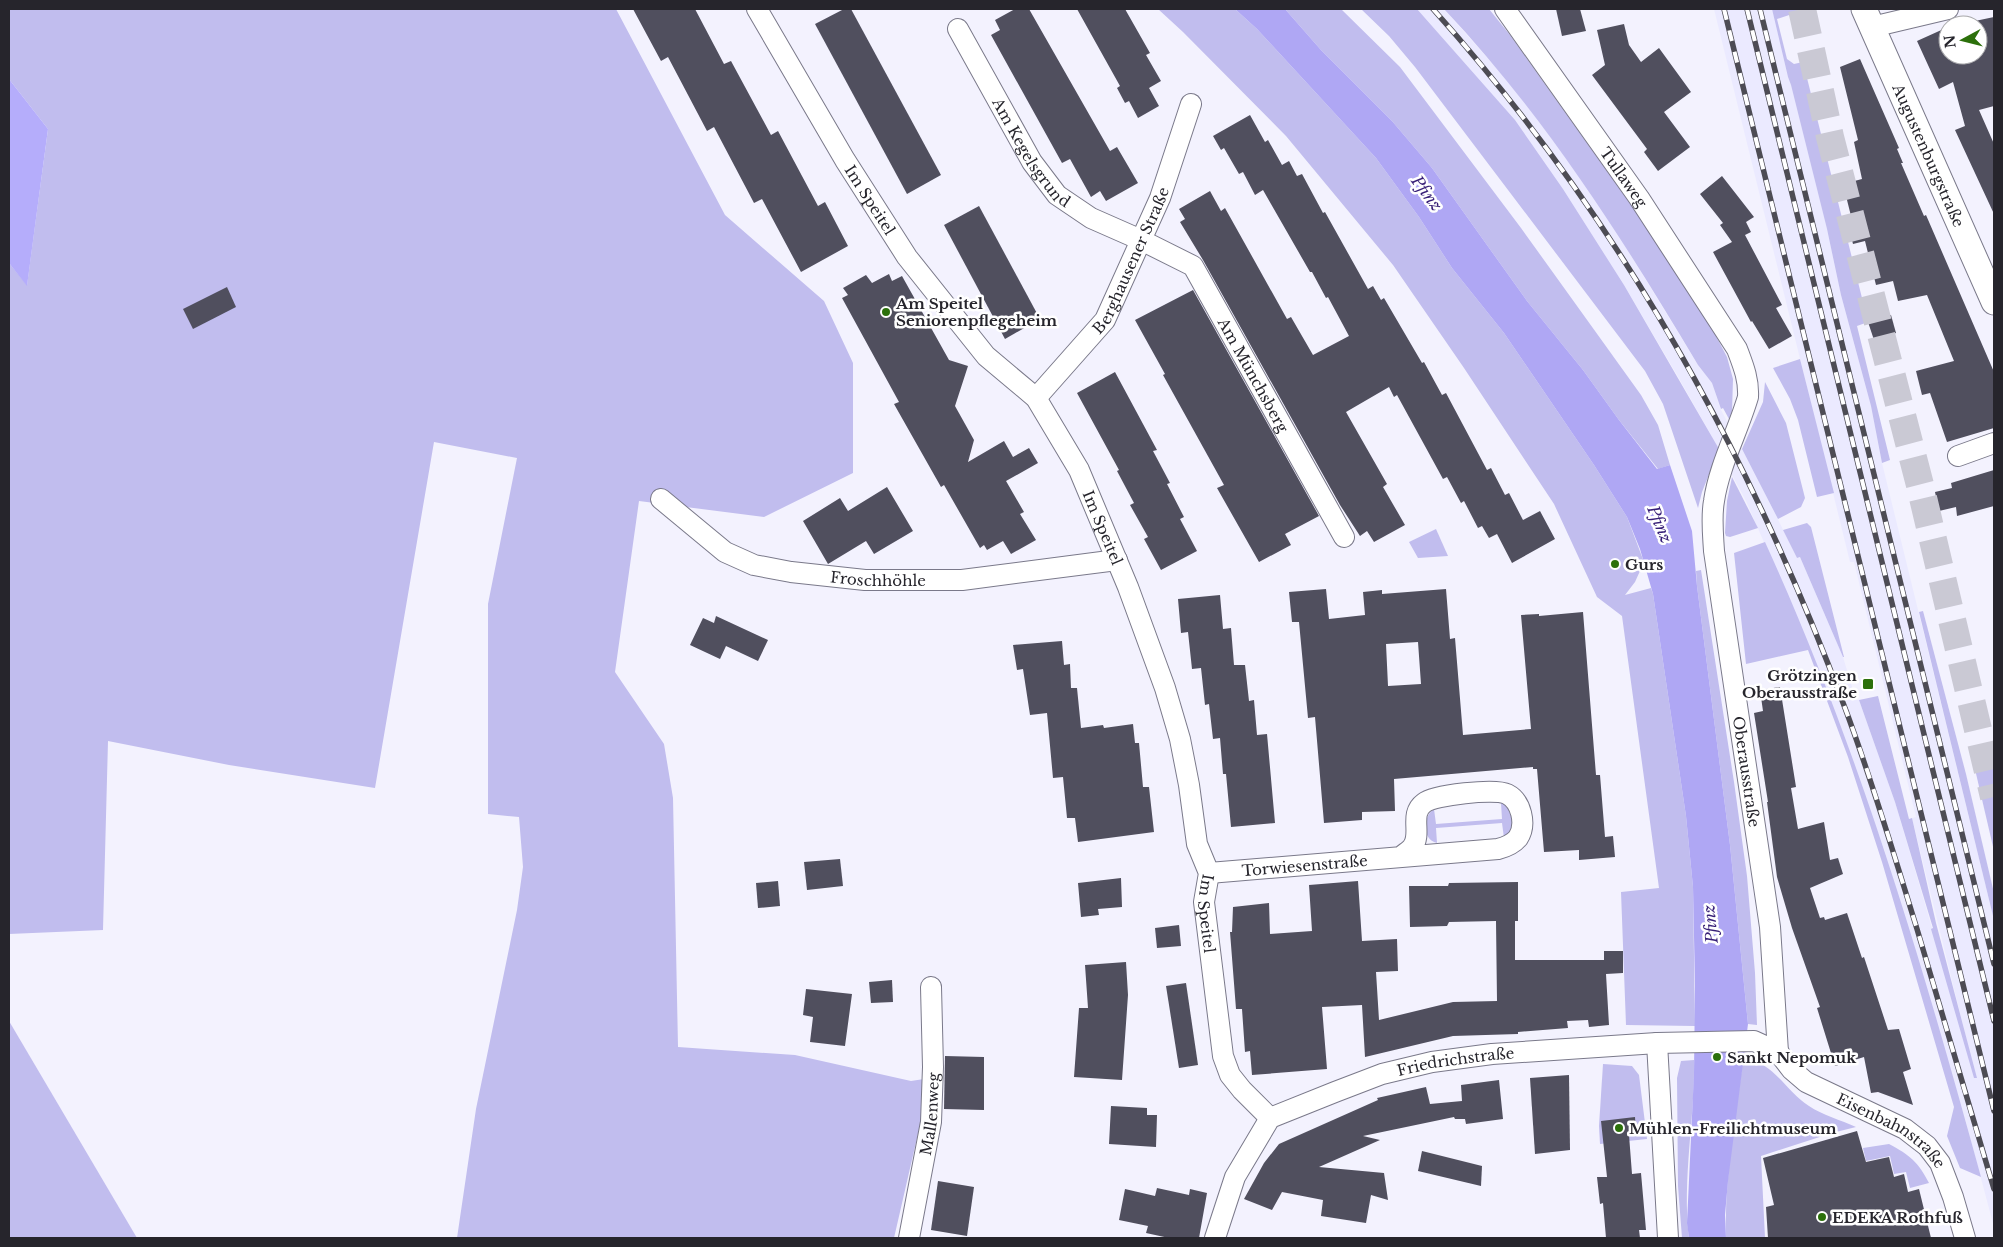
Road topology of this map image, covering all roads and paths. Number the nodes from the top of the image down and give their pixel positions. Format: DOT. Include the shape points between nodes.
graph roads {
  1 [pos="756,9"];
  2 [pos="1505,9"];
  3 [pos="1948,9"];
  4 [pos="1868,18"];
  5 [pos="958,29"];
  6 [pos="1191,104"];
  7 [pos="1141,240"];
  8 [pos="1994,302"];
  9 [pos="1737,349"];
  10 [pos="1036,398"];
  11 [pos="1994,443"];
  12 [pos="1958,456"];
  13 [pos="661,499"];
  14 [pos="1344,537"];
  15 [pos="1117,560"];
  16 [pos="1402,856"];
  17 [pos="1208,872"];
  18 [pos="931,987"];
  19 [pos="1657,1043"];
  20 [pos="1778,1052"];
  21 [pos="1270,1118"];
  22 [pos="909,1238"];
  23 [pos="1215,1238"];
  24 [pos="1668,1238"];
  25 [pos="1965,1238"];
  1 -- 10 [label="street, Im Speitel" via="845,160 907,257 986,356"];
  2 -- 9 [label="street, Tullaweg" via="1639,198"];
  3 -- 4 [label="street"];
  4 -- 8 [label="street, Augustenburgstraße"];
  5 -- 7 [label="street, Am Kegelsgrund" via="1032,162 1057,195 1091,218"];
  6 -- 7 [label="street, Berghausener Straße" via="1160,198"];
  7 -- 10 [label="street, Berghausener Straße" via="1105,320"];
  7 -- 14 [label="street, Am Münchsberg" via="1193,266"];
  9 -- 20 [label="street, Oberausstraße" via="1747,377 1748,397 1716,488 1713,532 1770,927"];
  10 -- 15 [label="street, Im Speitel" via="1078,470"];
  11 -- 12 [label="street"];
  13 -- 15 [label="street, Froschhöhle" via="725,552 754,565 791,572 865,580 962,580"];
  15 -- 17 [label="street, Im Speitel" via="1165,688 1180,739 1197,844"];
  16 -- 16 [label="street, Torwiesenstraße" via="1509,846 1518,837 1522,825 1521,808 1501,792 1439,796 1418,808 1415,820 1417,837 1413,848"];
  16 -- 17 [label="street, Torwiesenstraße"];
  17 -- 21 [label="street, Im Speitel" via="1204,902 1223,1056 1230,1075"];
  18 -- 22 [label="street, Mallenweg" via="933,1067 930,1122"];
  19 -- 20 [label="street, Friedrichstraße" via="1754,1040"];
  19 -- 21 [label="street, Friedrichstraße" via="1492,1054 1432,1062 1382,1074"];
  19 -- 24 [label="street"];
  20 -- 25 [label="street, Eisenbahnstraße" via="1806,1082 1905,1129 1927,1146 1940,1163"];
  21 -- 23 [label="street" via="1235,1177"];
}
